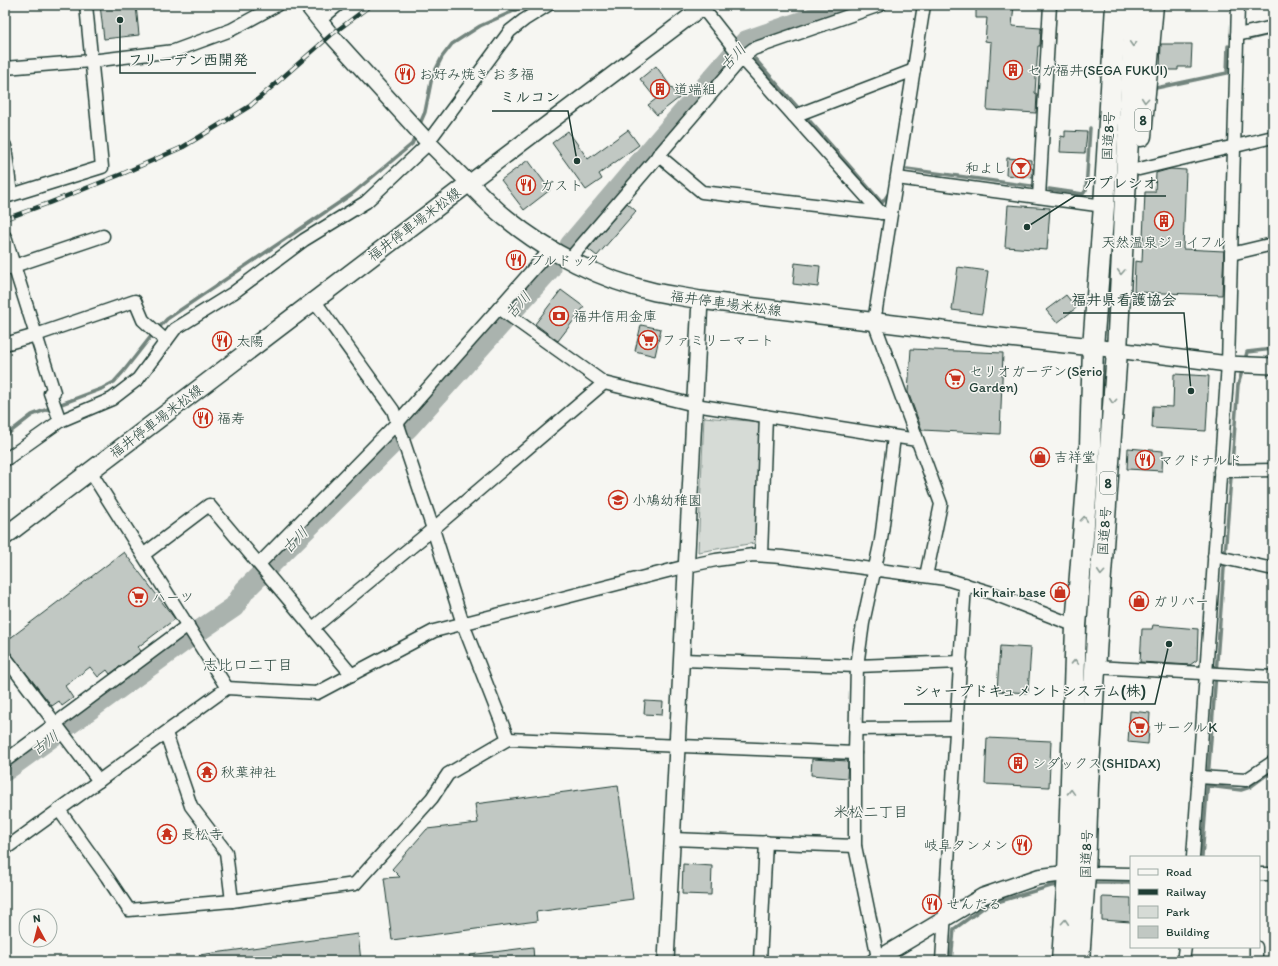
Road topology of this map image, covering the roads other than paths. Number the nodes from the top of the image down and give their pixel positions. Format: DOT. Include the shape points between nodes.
graph roads {
  1 [pos="86,5"];
  2 [pos="277,5"];
  3 [pos="307,5"];
  4 [pos="338,5"];
  5 [pos="880,5"];
  6 [pos="924,5"];
  7 [pos="1050,5"];
  8 [pos="1116,5"];
  9 [pos="1136,5"];
  10 [pos="1153,5"];
  11 [pos="1238,5"];
  12 [pos="546,6"];
  13 [pos="704,6"];
  14 [pos="320,20"];
  15 [pos="1273,27"];
  16 [pos="1237,35"];
  17 [pos="742,58"];
  18 [pos="91,61"];
  19 [pos="5,68"];
  20 [pos="914,70"];
  21 [pos="794,116"];
  22 [pos="1273,137"];
  23 [pos="428,142"];
  24 [pos="5,146"];
  25 [pos="1234,146"];
  26 [pos="658,155"];
  27 [pos="1139,169"];
  28 [pos="897,178"];
  29 [pos="469,183"];
  30 [pos="8,196"];
  31 [pos="1038,197"];
  32 [pos="1104,206"];
  33 [pos="886,214"];
  34 [pos="1123,233"];
  35 [pos="103,236"];
  36 [pos="5,237"];
  37 [pos="1273,244"];
  38 [pos="551,249"];
  39 [pos="1231,254"];
  40 [pos="569,260"];
  41 [pos="9,267"];
  42 [pos="314,300"];
  43 [pos="700,300"];
  44 [pos="499,308"];
  45 [pos="874,322"];
  46 [pos="36,335"];
  47 [pos="166,341"];
  48 [pos="5,344"];
  49 [pos="1094,347"];
  50 [pos="1117,351"];
  51 [pos="1228,364"];
  52 [pos="1273,366"];
  53 [pos="604,383"];
  54 [pos="695,405"];
  55 [pos="766,416"];
  56 [pos="60,421"];
  57 [pos="398,422"];
  58 [pos="894,437"];
  59 [pos="917,440"];
  60 [pos="5,460"];
  61 [pos="1273,470"];
  62 [pos="90,471"];
  63 [pos="1220,471"];
  64 [pos="433,529"];
  65 [pos="5,536"];
  66 [pos="143,555"];
  67 [pos="761,555"];
  68 [pos="1214,556"];
  69 [pos="259,564"];
  70 [pos="687,566"];
  71 [pos="1273,569"];
  72 [pos="874,570"];
  73 [pos="926,576"];
  74 [pos="964,584"];
  75 [pos="463,624"];
  76 [pos="188,625"];
  77 [pos="1076,626"];
  78 [pos="313,628"];
  79 [pos="5,657"];
  80 [pos="682,660"];
  81 [pos="961,662"];
  82 [pos="857,666"];
  83 [pos="1095,668"];
  84 [pos="1206,674"];
  85 [pos="352,675"];
  86 [pos="1273,677"];
  87 [pos="227,688"];
  88 [pos="55,724"];
  89 [pos="956,728"];
  90 [pos="856,729"];
  91 [pos="166,733"];
  92 [pos="508,739"];
  93 [pos="678,745"];
  94 [pos="855,753"];
  95 [pos="5,760"];
  96 [pos="1273,762"];
  97 [pos="1199,777"];
  98 [pos="99,781"];
  99 [pos="59,810"];
  100 [pos="673,839"];
  101 [pos="766,842"];
  102 [pos="855,846"];
  103 [pos="5,849"];
  104 [pos="1193,856"];
  105 [pos="1077,873"];
  106 [pos="1130,874"];
  107 [pos="1260,874"];
  108 [pos="1273,874"];
  109 [pos="232,901"];
  110 [pos="944,919"];
  111 [pos="1185,948"];
  112 [pos="1256,948"];
  113 [pos="876,960"];
  114 [pos="666,961"];
  115 [pos="760,961"];
  116 [pos="942,961"];
  117 [pos="1062,961"];
  118 [pos="1079,961"];
  119 [pos="1183,961"];
  120 [pos="1256,961"];
  1 -- 18 [label="street"];
  2 -- 18 [label="street" via="231,30 174,51"];
  3 -- 14 [label="street"];
  4 -- 14 [label="street"];
  5 -- 17 [label="street" via="753,49"];
  6 -- 20 [label="street"];
  7 -- 31 [label="street"];
  8 -- 32 [label="highway, 国道8号 / 8"];
  9 -- 34 [label="highway, 国道8号 / 8, one-way"];
  10 -- 27 [label="highway, 8, one-way"];
  11 -- 16 [label="street"];
  12 -- 23 [label="street" via="510,31"];
  13 -- 17 [label="street"];
  13 -- 29 [label="street"];
  14 -- 23 [label="street"];
  15 -- 16 [label="street"];
  16 -- 25 [label="street"];
  17 -- 21 [label="street"];
  17 -- 26 [label="street"];
  18 -- 19 [label="street"];
  18 -- 30 [label="street" via="102,167"];
  20 -- 21 [label="street"];
  20 -- 28 [label="street"];
  21 -- 33 [label="street"];
  22 -- 25 [label="street"];
  23 -- 29 [label="street"];
  23 -- 47 [label="street" via="366,202 304,240 233,293 175,329"];
  24 -- 30 [label="street"];
  25 -- 27 [label="street"];
  25 -- 39 [label="street"];
  26 -- 33 [label="street" via="702,192"];
  26 -- 40 [label="street"];
  27 -- 34 [label="highway, 8" via="1132,207"];
  28 -- 31 [label="street"];
  28 -- 33 [label="street"];
  29 -- 38 [label="main road, 福井停車場米松線" via="505,217"];
  29 -- 42 [label="main road, 福井停車場米松線"];
  31 -- 32 [label="street"];
  32 -- 49 [label="highway, 国道8号 / 8"];
  33 -- 45 [label="street"];
  34 -- 50 [label="highway, 国道8号 / 8, one-way"];
  35 -- 41 [label="street"];
  36 -- 41 [label="street"];
  37 -- 39 [label="street"];
  38 -- 40 [label="main road, 福井停車場米松線"];
  38 -- 44 [label="street"];
  39 -- 51 [label="street"];
  40 -- 43 [label="main road, 福井停車場米松線" via="639,288"];
  41 -- 46 [label="street"];
  42 -- 57 [label="street" via="393,410"];
  42 -- 62 [label="main road, 福井停車場米松線"];
  43 -- 45 [label="main road, 福井停車場米松線"];
  43 -- 54 [label="street"];
  44 -- 53 [label="street"];
  44 -- 57 [label="street"];
  45 -- 49 [label="main road, 福井停車場米松線"];
  45 -- 59 [label="street"];
  46 -- 47 [label="street" via="135,301 143,320"];
  46 -- 48 [label="street"];
  46 -- 56 [label="street" via="54,392 50,393"];
  47 -- 56 [label="street" via="138,379 112,399"];
  49 -- 50 [label="street"];
  77 -- 49 [label="highway, 国道8号 / 8, one-way" via="1090,447"];
  50 -- 51 [label="street"];
  50 -- 83 [label="highway, 国道8号 / 8, one-way"];
  51 -- 52 [label="street"];
  51 -- 63 [label="street"];
  53 -- 54 [label="street"];
  53 -- 64 [label="street"];
  54 -- 55 [label="street"];
  54 -- 70 [label="street"];
  55 -- 58 [label="street"];
  55 -- 67 [label="street"];
  56 -- 60 [label="street"];
  57 -- 64 [label="street"];
  57 -- 69 [label="street"];
  58 -- 59 [label="street"];
  58 -- 72 [label="street" via="881,540"];
  59 -- 73 [label="street" via="941,504"];
  61 -- 63 [label="street"];
  62 -- 65 [label="main road, 福井停車場米松線"];
  62 -- 66 [label="street"];
  63 -- 68 [label="street"];
  64 -- 75 [label="street"];
  64 -- 78 [label="street"];
  66 -- 69 [label="street" via="209,506"];
  66 -- 76 [label="street"];
  67 -- 70 [label="street"];
  67 -- 72 [label="street"];
  68 -- 71 [label="street"];
  68 -- 84 [label="street"];
  69 -- 78 [label="street"];
  70 -- 75 [label="street"];
  70 -- 80 [label="street"];
  72 -- 73 [label="street"];
  72 -- 82 [label="street"];
  73 -- 74 [label="street"];
  74 -- 77 [label="street"];
  74 -- 81 [label="street"];
  75 -- 85 [label="street" via="434,631"];
  75 -- 92 [label="street"];
  76 -- 87 [label="street"];
  76 -- 88 [label="street"];
  105 -- 77 [label="highway, 国道8号 / 8, one-way"];
  78 -- 85 [label="street"];
  79 -- 88 [label="street"];
  80 -- 82 [label="street"];
  80 -- 93 [label="street"];
  81 -- 82 [label="street"];
  81 -- 89 [label="street"];
  82 -- 90 [label="street"];
  83 -- 84 [label="street"];
  83 -- 105 [label="highway, 国道8号 / 8" via="1088,785"];
  84 -- 86 [label="street"];
  84 -- 97 [label="street"];
  85 -- 87 [label="street" via="317,693"];
  87 -- 91 [label="street"];
  88 -- 95 [label="street"];
  88 -- 98 [label="street"];
  89 -- 90 [label="street"];
  89 -- 110 [label="street"];
  90 -- 94 [label="street"];
  91 -- 98 [label="street"];
  91 -- 109 [label="street" via="191,806 226,852"];
  92 -- 93 [label="street"];
  92 -- 109 [label="street" via="448,774 432,798 356,884"];
  93 -- 94 [label="street"];
  93 -- 100 [label="street"];
  94 -- 102 [label="street"];
  96 -- 97 [label="street" via="1246,780"];
  97 -- 104 [label="street"];
  98 -- 99 [label="street"];
  99 -- 103 [label="street"];
  99 -- 109 [label="street" via="129,910"];
  100 -- 101 [label="street"];
  100 -- 114 [label="street"];
  101 -- 102 [label="street"];
  101 -- 115 [label="street"];
  102 -- 113 [label="street"];
  105 -- 106 [label="street"];
  105 -- 110 [label="street" via="1038,877 983,896"];
  117 -- 105 [label="highway, 国道8号 / 8, one-way"];
  105 -- 118 [label="highway, 国道8号 / 8"];
  107 -- 108 [label="street"];
  110 -- 113 [label="street"];
  110 -- 116 [label="street"];
  111 -- 119 [label="street"];
  112 -- 120 [label="street"];
}
